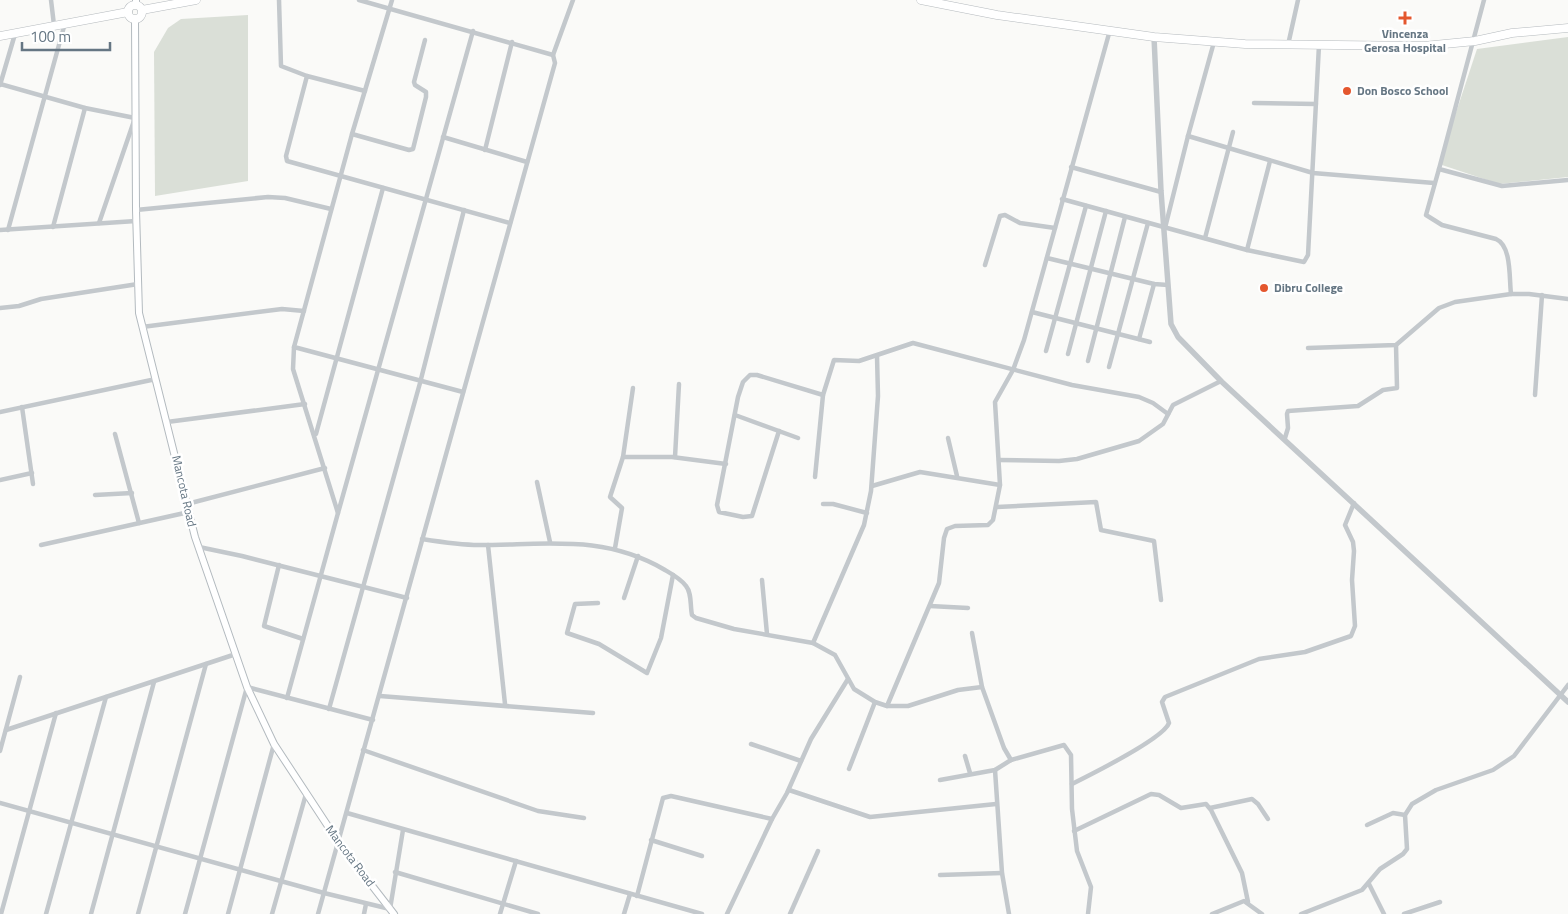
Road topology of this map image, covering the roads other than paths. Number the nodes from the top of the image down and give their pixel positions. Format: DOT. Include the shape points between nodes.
graph roads {
  1 [pos="52,0"];
  2 [pos="196,0"];
  3 [pos="279,0"];
  4 [pos="359,0"];
  5 [pos="392,0"];
  6 [pos="573,0"];
  7 [pos="921,0"];
  8 [pos="1298,0"];
  9 [pos="1484,0"];
  10 [pos="136,2"];
  11 [pos="142,10"];
  12 [pos="389,10"];
  13 [pos="128,12"];
  14 [pos="135,19"];
  15 [pos="64,23"];
  16 [pos="54,25"];
  17 [pos="1568,28"];
  18 [pos="1110,30"];
  19 [pos="473,31"];
  20 [pos="15,33"];
  21 [pos="0,36"];
  22 [pos="1154,37"];
  23 [pos="425,40"];
  24 [pos="1475,41"];
  25 [pos="512,42"];
  26 [pos="1214,42"];
  27 [pos="1288,45"];
  28 [pos="1319,45"];
  29 [pos="553,55"];
  30 [pos="307,76"];
  31 [pos="0,85"];
  32 [pos="365,91"];
  33 [pos="44,96"];
  34 [pos="1254,103"];
  35 [pos="1316,104"];
  36 [pos="85,108"];
  37 [pos="135,118"];
  38 [pos="1233,132"];
  39 [pos="352,134"];
  40 [pos="1188,136"];
  41 [pos="443,138"];
  42 [pos="1229,147"];
  43 [pos="485,150"];
  44 [pos="1270,161"];
  45 [pos="527,162"];
  46 [pos="1071,167"];
  47 [pos="1439,169"];
  48 [pos="1313,173"];
  49 [pos="340,176"];
  50 [pos="1568,180"];
  51 [pos="1434,183"];
  52 [pos="383,188"];
  53 [pos="1161,192"];
  54 [pos="1062,199"];
  55 [pos="426,200"];
  56 [pos="1086,206"];
  57 [pos="331,208"];
  58 [pos="136,210"];
  59 [pos="464,210"];
  60 [pos="1106,211"];
  61 [pos="1125,217"];
  62 [pos="136,221"];
  63 [pos="99,223"];
  64 [pos="510,223"];
  65 [pos="1148,223"];
  66 [pos="53,227"];
  67 [pos="1054,228"];
  68 [pos="1165,228"];
  69 [pos="0,230"];
  70 [pos="8,230"];
  71 [pos="1205,238"];
  72 [pos="1248,250"];
  73 [pos="1047,258"];
  74 [pos="1070,264"];
  75 [pos="985,265"];
  76 [pos="1090,268"];
  77 [pos="1110,273"];
  78 [pos="1132,279"];
  79 [pos="138,284"];
  80 [pos="1154,284"];
  81 [pos="1168,286"];
  82 [pos="1510,294"];
  83 [pos="1542,295"];
  84 [pos="1568,300"];
  85 [pos="0,308"];
  86 [pos="304,311"];
  87 [pos="1032,312"];
  88 [pos="1056,318"];
  89 [pos="1076,323"];
  90 [pos="142,327"];
  91 [pos="1097,328"];
  92 [pos="1118,333"];
  93 [pos="1139,339"];
  94 [pos="1150,342"];
  95 [pos="1396,346"];
  96 [pos="294,347"];
  97 [pos="1308,348"];
  98 [pos="1046,350"];
  99 [pos="1068,354"];
  100 [pos="877,356"];
  101 [pos="337,358"];
  102 [pos="1088,361"];
  103 [pos="1109,367"];
  104 [pos="378,370"];
  105 [pos="1012,370"];
  106 [pos="156,378"];
  107 [pos="1221,381"];
  108 [pos="420,383"];
  109 [pos="679,384"];
  110 [pos="633,388"];
  111 [pos="463,392"];
  112 [pos="823,395"];
  113 [pos="1535,395"];
  114 [pos="305,404"];
  115 [pos="22,407"];
  116 [pos="0,412"];
  117 [pos="1168,414"];
  118 [pos="735,415"];
  119 [pos="167,422"];
  120 [pos="779,431"];
  121 [pos="115,434"];
  122 [pos="315,435"];
  123 [pos="798,438"];
  124 [pos="948,438"];
  125 [pos="1285,438"];
  126 [pos="623,457"];
  127 [pos="675,457"];
  128 [pos="999,460"];
  129 [pos="726,464"];
  130 [pos="325,468"];
  131 [pos="32,474"];
  132 [pos="957,476"];
  133 [pos="815,477"];
  134 [pos="0,480"];
  135 [pos="538,482"];
  136 [pos="33,484"];
  137 [pos="1000,485"];
  138 [pos="872,486"];
  139 [pos="132,493"];
  140 [pos="95,495"];
  141 [pos="1354,503"];
  142 [pos="187,504"];
  143 [pos="823,504"];
  144 [pos="997,507"];
  145 [pos="189,512"];
  146 [pos="867,513"];
  147 [pos="338,514"];
  148 [pos="139,523"];
  149 [pos="422,539"];
  150 [pos="550,542"];
  151 [pos="41,545"];
  152 [pos="488,545"];
  153 [pos="198,547"];
  154 [pos="616,548"];
  155 [pos="638,556"];
  156 [pos="279,565"];
  157 [pos="673,575"];
  158 [pos="321,576"];
  159 [pos="762,580"];
  160 [pos="362,587"];
  161 [pos="407,598"];
  162 [pos="624,598"];
  163 [pos="1161,600"];
  164 [pos="598,603"];
  165 [pos="930,606"];
  166 [pos="968,608"];
  167 [pos="972,633"];
  168 [pos="767,634"];
  169 [pos="304,639"];
  170 [pos="813,643"];
  171 [pos="236,654"];
  172 [pos="206,664"];
  173 [pos="20,677"];
  174 [pos="848,679"];
  175 [pos="154,682"];
  176 [pos="1568,685"];
  177 [pos="247,686"];
  178 [pos="982,687"];
  179 [pos="1560,694"];
  180 [pos="380,696"];
  181 [pos="106,698"];
  182 [pos="287,698"];
  183 [pos="875,702"];
  184 [pos="1568,702"];
  185 [pos="506,704"];
  186 [pos="887,706"];
  187 [pos="329,709"];
  188 [pos="56,713"];
  189 [pos="593,713"];
  190 [pos="372,720"];
  191 [pos="6,730"];
  192 [pos="274,744"];
  193 [pos="752,744"];
  194 [pos="0,750"];
  195 [pos="363,750"];
  196 [pos="965,756"];
  197 [pos="1011,760"];
  198 [pos="801,761"];
  199 [pos="849,769"];
  200 [pos="995,770"];
  201 [pos="970,773"];
  202 [pos="940,780"];
  203 [pos="1072,784"];
  204 [pos="789,790"];
  205 [pos="306,794"];
  206 [pos="0,803"];
  207 [pos="996,804"];
  208 [pos="1210,808"];
  209 [pos="30,810"];
  210 [pos="347,813"];
  211 [pos="1405,815"];
  212 [pos="584,818"];
  213 [pos="1268,819"];
  214 [pos="772,820"];
  215 [pos="72,822"];
  216 [pos="1367,825"];
  217 [pos="403,830"];
  218 [pos="1074,830"];
  219 [pos="114,834"];
  220 [pos="651,840"];
  221 [pos="339,843"];
  222 [pos="155,846"];
  223 [pos="818,852"];
  224 [pos="702,856"];
  225 [pos="199,858"];
  226 [pos="516,862"];
  227 [pos="239,870"];
  228 [pos="395,872"];
  229 [pos="1002,873"];
  230 [pos="940,875"];
  231 [pos="282,880"];
  232 [pos="1369,884"];
  233 [pos="324,893"];
  234 [pos="630,894"];
  235 [pos="637,896"];
  236 [pos="1248,902"];
  237 [pos="1440,902"];
  238 [pos="366,904"];
  239 [pos="503,904"];
  240 [pos="392,912"];
  241 [pos="1,914"];
  242 [pos="46,914"];
  243 [pos="91,914"];
  244 [pos="138,914"];
  245 [pos="184,914"];
  246 [pos="228,914"];
  247 [pos="272,914"];
  248 [pos="318,914"];
  249 [pos="364,914"];
  250 [pos="500,914"];
  251 [pos="538,914"];
  252 [pos="624,914"];
  253 [pos="702,914"];
  254 [pos="727,914"];
  255 [pos="790,914"];
  256 [pos="1009,914"];
  257 [pos="1088,914"];
  258 [pos="1212,914"];
  259 [pos="1262,914"];
  260 [pos="1300,914"];
  261 [pos="1384,914"];
  262 [pos="1404,914"];
  1 -- 16 [label="street"];
  2 -- 11 [label="main road"];
  3 -- 30 [label="street" via="281,66"];
  4 -- 12 [label="street"];
  5 -- 12 [label="street"];
  6 -- 29 [label="street"];
  7 -- 18 [label="main road" via="998,15"];
  8 -- 27 [label="street"];
  9 -- 24 [label="street"];
  10 -- 11 [label="main road"];
  10 -- 13 [label="main road"];
  11 -- 14 [label="main road" via="142,15"];
  12 -- 19 [label="street"];
  12 -- 32 [label="street"];
  13 -- 14 [label="main road"];
  13 -- 15 [label="main road"];
  14 -- 37 [label="main road, Mancota Road"];
  15 -- 16 [label="main road"];
  15 -- 33 [label="street"];
  16 -- 20 [label="main road"];
  17 -- 24 [label="main road" via="1512,33"];
  18 -- 22 [label="main road"];
  18 -- 46 [label="street"];
  19 -- 25 [label="street"];
  19 -- 41 [label="street"];
  20 -- 21 [label="main road"];
  20 -- 31 [label="street"];
  22 -- 26 [label="main road"];
  22 -- 53 [label="street"];
  23 -- 39 [label="street" via="414,82 426,92 426,97 412,149"];
  24 -- 28 [label="main road" via="1424,46"];
  24 -- 47 [label="street"];
  25 -- 29 [label="street"];
  25 -- 43 [label="street"];
  26 -- 27 [label="main road"];
  26 -- 40 [label="street"];
  27 -- 28 [label="main road"];
  28 -- 35 [label="street"];
  29 -- 45 [label="street" via="555,63"];
  30 -- 32 [label="street"];
  30 -- 49 [label="street" via="286,159 290,163"];
  31 -- 33 [label="street"];
  32 -- 39 [label="street"];
  33 -- 36 [label="street"];
  33 -- 70 [label="street"];
  34 -- 35 [label="street"];
  35 -- 48 [label="street"];
  36 -- 37 [label="street"];
  36 -- 66 [label="street"];
  37 -- 58 [label="main road, Mancota Road"];
  37 -- 63 [label="street"];
  38 -- 42 [label="street"];
  39 -- 49 [label="street"];
  40 -- 42 [label="street"];
  40 -- 68 [label="street"];
  41 -- 43 [label="street"];
  41 -- 55 [label="street"];
  42 -- 44 [label="street"];
  42 -- 71 [label="street"];
  43 -- 45 [label="street"];
  44 -- 48 [label="street"];
  44 -- 72 [label="street"];
  45 -- 64 [label="street"];
  46 -- 53 [label="street"];
  46 -- 54 [label="street"];
  47 -- 50 [label="street" via="1502,186"];
  47 -- 51 [label="street"];
  48 -- 51 [label="street"];
  48 -- 72 [label="street" via="1306,260 1299,262"];
  49 -- 52 [label="street"];
  49 -- 57 [label="street"];
  51 -- 82 [label="street" via="1426,214 1442,224 1500,241 1506,253"];
  52 -- 55 [label="street"];
  52 -- 101 [label="street"];
  53 -- 68 [label="street"];
  54 -- 56 [label="street"];
  54 -- 67 [label="street"];
  55 -- 59 [label="street"];
  55 -- 104 [label="street"];
  56 -- 60 [label="street"];
  56 -- 74 [label="street"];
  57 -- 58 [label="street" via="268,197"];
  57 -- 86 [label="street"];
  58 -- 62 [label="main road, Mancota Road"];
  59 -- 64 [label="street"];
  59 -- 108 [label="street"];
  60 -- 61 [label="street"];
  60 -- 76 [label="street"];
  61 -- 65 [label="street"];
  61 -- 77 [label="street"];
  62 -- 63 [label="street"];
  62 -- 79 [label="main road, Mancota Road"];
  63 -- 66 [label="street"];
  64 -- 111 [label="street"];
  65 -- 68 [label="street"];
  65 -- 78 [label="street"];
  66 -- 70 [label="street"];
  67 -- 73 [label="street"];
  67 -- 75 [label="street" via="1000,216"];
  68 -- 71 [label="street"];
  68 -- 81 [label="street"];
  69 -- 70 [label="street"];
  71 -- 72 [label="street"];
  73 -- 74 [label="street"];
  73 -- 87 [label="street"];
  74 -- 76 [label="street"];
  74 -- 88 [label="street"];
  76 -- 77 [label="street"];
  76 -- 89 [label="street"];
  77 -- 78 [label="street"];
  77 -- 91 [label="street"];
  78 -- 80 [label="street"];
  78 -- 92 [label="street"];
  79 -- 85 [label="street"];
  79 -- 90 [label="main road, Mancota Road"];
  80 -- 81 [label="street"];
  80 -- 93 [label="street"];
  81 -- 107 [label="street" via="1171,324 1178,337"];
  82 -- 83 [label="street"];
  82 -- 95 [label="street" via="1445,305"];
  83 -- 84 [label="street"];
  83 -- 113 [label="street"];
  86 -- 90 [label="street" via="282,309"];
  86 -- 96 [label="street"];
  87 -- 88 [label="street"];
  87 -- 105 [label="street"];
  88 -- 89 [label="street"];
  88 -- 98 [label="street"];
  89 -- 91 [label="street"];
  89 -- 99 [label="street"];
  90 -- 106 [label="main road, Mancota Road"];
  91 -- 92 [label="street"];
  91 -- 102 [label="street"];
  92 -- 93 [label="street"];
  92 -- 103 [label="street"];
  93 -- 94 [label="street"];
  95 -- 97 [label="street"];
  95 -- 125 [label="street" via="1397,388 1383,390 1358,406 1288,411"];
  96 -- 101 [label="street"];
  96 -- 114 [label="street" via="292,363"];
  100 -- 105 [label="street" via="913,343"];
  100 -- 112 [label="street" via="859,361 834,360"];
  100 -- 138 [label="street" via="878,396"];
  101 -- 104 [label="street"];
  101 -- 122 [label="street"];
  104 -- 108 [label="street"];
  104 -- 147 [label="street"];
  105 -- 117 [label="street" via="1139,397"];
  105 -- 128 [label="street" via="995,402"];
  106 -- 115 [label="street"];
  106 -- 119 [label="main road, Mancota Road"];
  107 -- 117 [label="street" via="1175,404"];
  107 -- 125 [label="street"];
  108 -- 111 [label="street"];
  108 -- 160 [label="street"];
  109 -- 127 [label="street"];
  110 -- 126 [label="street"];
  111 -- 149 [label="street"];
  112 -- 118 [label="street" via="757,374 750,375 741,388"];
  112 -- 133 [label="street"];
  114 -- 119 [label="street"];
  114 -- 122 [label="street"];
  115 -- 116 [label="street"];
  115 -- 131 [label="street"];
  117 -- 128 [label="street" via="1163,424 1144,439 1094,455 1059,461"];
  118 -- 120 [label="street"];
  118 -- 129 [label="street"];
  119 -- 142 [label="main road, Mancota Road"];
  120 -- 123 [label="street"];
  120 -- 129 [label="street" via="750,518 721,513 717,509"];
  121 -- 139 [label="street"];
  122 -- 130 [label="street"];
  124 -- 132 [label="street"];
  125 -- 141 [label="street"];
  126 -- 127 [label="street"];
  126 -- 154 [label="street" via="610,497 622,508"];
  127 -- 129 [label="street"];
  128 -- 137 [label="street"];
  130 -- 142 [label="street"];
  130 -- 147 [label="street"];
  131 -- 134 [label="street"];
  131 -- 136 [label="street"];
  132 -- 137 [label="street"];
  132 -- 138 [label="street" via="920,472"];
  135 -- 150 [label="street"];
  137 -- 144 [label="street"];
  138 -- 146 [label="street"];
  139 -- 140 [label="street"];
  139 -- 148 [label="street"];
  141 -- 179 [label="street"];
  141 -- 203 [label="street" via="1345,525 1354,551 1355,626 1351,636 1305,652 1259,659 1165,697 1162,704 1169,722 1164,731"];
  142 -- 145 [label="main road, Mancota Road"];
  143 -- 146 [label="street"];
  144 -- 163 [label="street" via="1096,502 1101,530 1154,541"];
  144 -- 165 [label="street" via="988,525 947,529 941,577"];
  145 -- 148 [label="street"];
  145 -- 153 [label="main road, Mancota Road"];
  146 -- 170 [label="street" via="856,548"];
  147 -- 158 [label="street"];
  148 -- 151 [label="street"];
  149 -- 152 [label="street"];
  149 -- 161 [label="street"];
  150 -- 152 [label="street"];
  150 -- 154 [label="street"];
  152 -- 185 [label="street"];
  153 -- 156 [label="street"];
  153 -- 171 [label="main road, Mancota Road"];
  154 -- 155 [label="street"];
  155 -- 157 [label="street"];
  155 -- 162 [label="street"];
  156 -- 158 [label="street"];
  156 -- 169 [label="street" via="264,626"];
  157 -- 164 [label="street" via="660,638 647,673 599,644 567,633 575,604"];
  157 -- 168 [label="street" via="687,586 692,615 696,618 734,630"];
  158 -- 160 [label="street"];
  158 -- 169 [label="street"];
  159 -- 168 [label="street"];
  160 -- 161 [label="street"];
  160 -- 187 [label="street"];
  161 -- 180 [label="street"];
  165 -- 166 [label="street"];
  165 -- 186 [label="street"];
  167 -- 178 [label="street"];
  168 -- 170 [label="street"];
  169 -- 182 [label="street"];
  170 -- 174 [label="street" via="834,656"];
  171 -- 172 [label="street"];
  171 -- 177 [label="main road, Mancota Road"];
  172 -- 175 [label="street"];
  172 -- 222 [label="street"];
  173 -- 191 [label="street"];
  174 -- 183 [label="street" via="854,689"];
  174 -- 198 [label="street" via="817,727"];
  175 -- 181 [label="street"];
  175 -- 219 [label="street"];
  176 -- 179 [label="street"];
  177 -- 182 [label="street"];
  177 -- 192 [label="main road, Mancota Road"];
  177 -- 225 [label="street"];
  178 -- 186 [label="street" via="958,690 908,706"];
  178 -- 197 [label="street"];
  179 -- 184 [label="street"];
  179 -- 211 [label="street" via="1514,756 1493,770 1426,795 1412,804"];
  180 -- 185 [label="street"];
  180 -- 190 [label="street"];
  181 -- 188 [label="street"];
  181 -- 215 [label="street"];
  182 -- 187 [label="street"];
  183 -- 186 [label="street"];
  183 -- 199 [label="street"];
  185 -- 189 [label="street"];
  187 -- 190 [label="street"];
  188 -- 191 [label="street"];
  188 -- 209 [label="street"];
  190 -- 195 [label="street"];
  191 -- 194 [label="street"];
  192 -- 205 [label="main road, Mancota Road"];
  192 -- 227 [label="street"];
  193 -- 198 [label="street"];
  195 -- 210 [label="street"];
  195 -- 212 [label="street" via="538,811"];
  196 -- 201 [label="street"];
  197 -- 200 [label="street"];
  197 -- 203 [label="street" via="1064,745 1070,755"];
  198 -- 204 [label="street"];
  200 -- 201 [label="street"];
  200 -- 207 [label="street"];
  201 -- 202 [label="street"];
  203 -- 218 [label="street"];
  204 -- 207 [label="street" via="876,817"];
  204 -- 214 [label="street"];
  205 -- 221 [label="main road, Mancota Road"];
  205 -- 231 [label="street"];
  206 -- 209 [label="street"];
  207 -- 229 [label="street"];
  208 -- 213 [label="street" via="1252,799"];
  208 -- 218 [label="street" via="1202,804 1181,808 1151,794"];
  208 -- 236 [label="street" via="1242,873"];
  209 -- 215 [label="street"];
  209 -- 241 [label="street"];
  210 -- 217 [label="street"];
  210 -- 221 [label="street"];
  211 -- 216 [label="street" via="1393,813"];
  211 -- 232 [label="street" via="1407,849 1380,870"];
  214 -- 220 [label="street" via="667,796 661,802"];
  214 -- 254 [label="street"];
  215 -- 219 [label="street"];
  215 -- 242 [label="street"];
  217 -- 226 [label="street"];
  217 -- 228 [label="street"];
  218 -- 257 [label="street" via="1077,851 1091,887"];
  219 -- 222 [label="street"];
  219 -- 243 [label="street"];
  220 -- 224 [label="street"];
  220 -- 235 [label="street"];
  221 -- 233 [label="street"];
  221 -- 240 [label="main road, Mancota Road"];
  222 -- 225 [label="street"];
  222 -- 244 [label="street"];
  223 -- 255 [label="street"];
  225 -- 227 [label="street"];
  225 -- 245 [label="street"];
  226 -- 234 [label="street"];
  226 -- 239 [label="street"];
  227 -- 231 [label="street"];
  227 -- 246 [label="street"];
  228 -- 239 [label="street"];
  228 -- 240 [label="street"];
  229 -- 230 [label="street"];
  229 -- 256 [label="street"];
  231 -- 233 [label="street"];
  231 -- 247 [label="street"];
  232 -- 260 [label="street" via="1344,898"];
  232 -- 261 [label="street"];
  233 -- 238 [label="street"];
  233 -- 248 [label="street"];
  234 -- 235 [label="street"];
  234 -- 252 [label="street"];
  235 -- 253 [label="street"];
  236 -- 258 [label="street" via="1238,902"];
  236 -- 259 [label="street"];
  237 -- 262 [label="street"];
  238 -- 240 [label="street"];
  238 -- 249 [label="street"];
  239 -- 250 [label="street"];
  239 -- 251 [label="street"];
}
